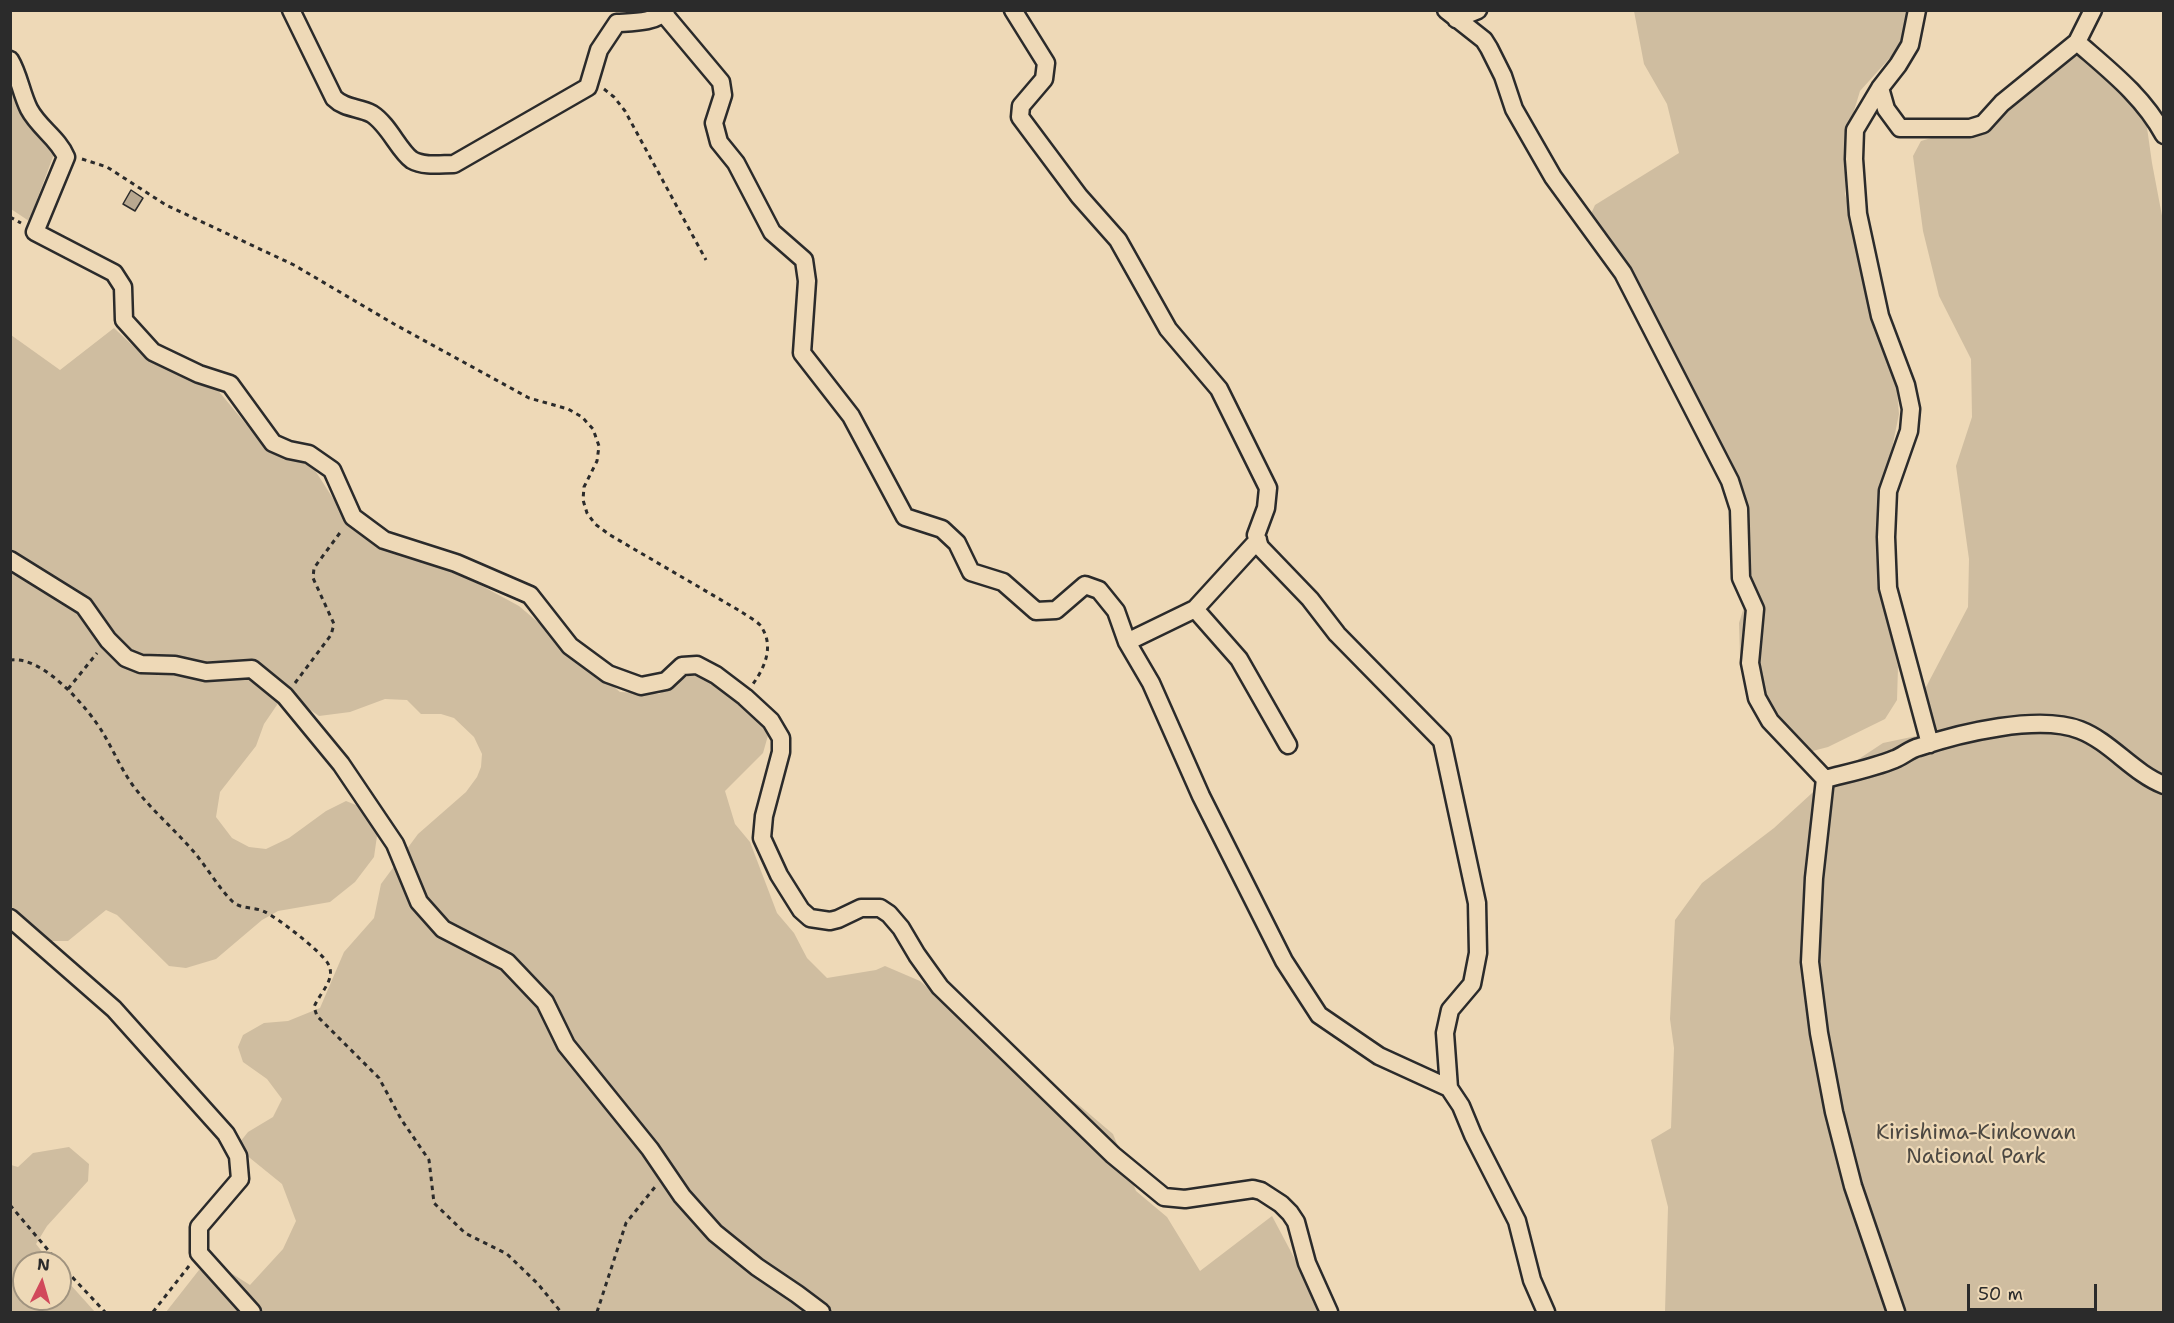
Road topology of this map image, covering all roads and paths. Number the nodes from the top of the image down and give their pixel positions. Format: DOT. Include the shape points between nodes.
graph roads {
  1 [pos="291,10"];
  2 [pos="1013,10"];
  3 [pos="1478,10"];
  4 [pos="1917,10"];
  5 [pos="2093,10"];
  6 [pos="665,12"];
  7 [pos="1451,15"];
  8 [pos="2077,42"];
  9 [pos="10,60"];
  10 [pos="590,80"];
  11 [pos="1880,88"];
  12 [pos="2163,135"];
  13 [pos="66,157"];
  14 [pos="706,260"];
  15 [pos="353,517"];
  16 [pos="1258,540"];
  17 [pos="10,560"];
  18 [pos="1195,609"];
  19 [pos="108,640"];
  20 [pos="1127,642"];
  21 [pos="10,660"];
  22 [pos="68,689"];
  23 [pos="285,696"];
  24 [pos="745,697"];
  25 [pos="1936,742"];
  26 [pos="1288,746"];
  27 [pos="1825,779"];
  28 [pos="2163,785"];
  29 [pos="10,918"];
  30 [pos="1449,1088"];
  31 [pos="666,1175"];
  32 [pos="10,1205"];
  33 [pos="48,1251"];
  34 [pos="199,1253"];
  35 [pos="72,1278"];
  36 [pos="105,1312"];
  37 [pos="153,1312"];
  38 [pos="252,1312"];
  39 [pos="561,1312"];
  40 [pos="597,1312"];
  41 [pos="821,1312"];
  42 [pos="1329,1312"];
  43 [pos="1546,1312"];
  44 [pos="1896,1312"];
  1 -- 10 [label="street" via="334,98 342,106 369,112 379,119 411,159 428,164 454,164 588,87"];
  2 -- 16 [label="street" via="1046,63 1044,79 1021,106 1020,117 1078,196 1118,240 1168,329 1219,389 1268,489"];
  3 -- 7 [label="street"];
  4 -- 11 [label="street" via="1910,45"];
  5 -- 8 [label="street"];
  6 -- 10 [label="street" via="648,20 617,23 599,50"];
  6 -- 20 [label="street" via="721,82 723,94 714,123 719,142 736,163 772,232 804,260 807,281 802,353 851,416 905,518 942,528 957,543 971,572 1003,582 1036,611 1056,610 1085,585 1099,590 1116,611"];
  7 -- 27 [label="street" via="1489,48 1514,109 1553,177 1623,273 1730,481 1739,509 1741,578 1755,609 1750,663 1757,698 1770,721"];
  8 -- 11 [label="street" via="2002,103 1983,124 1970,128 1900,129 1886,109"];
  8 -- 12 [label="street" via="2134,93"];
  9 -- 13 [label="street" via="29,109 61,145"];
  10 -- 14 [label="path" via="614,97 625,111"];
  11 -- 25 [label="street" via="1855,130 1854,159 1857,203 1880,316 1911,409 1909,431 1888,491 1888,588"];
  13 -- 15 [label="street" via="35,232 114,273 123,287 124,320 153,352 230,384 273,443 309,454 332,470"];
  13 -- 24 [label="path" via="107,167 166,205 294,265 528,398 582,417 593,429 599,446 583,500 595,524 759,625 768,651 764,668"];
  15 -- 23 [label="path" via="314,568 313,578 334,624 331,635"];
  15 -- 24 [label="street" via="384,540 456,563 530,595 570,646 608,674 641,686 666,681 682,666 697,665"];
  16 -- 18 [label="street"];
  16 -- 30 [label="street" via="1336,634 1442,741 1477,903 1478,953 1472,984 1450,1010 1445,1033"];
  17 -- 19 [label="street" via="84,606"];
  18 -- 20 [label="street"];
  18 -- 26 [label="street" via="1239,659"];
  19 -- 22 [label="path"];
  19 -- 23 [label="street" via="126,658 141,664 175,664 206,672 252,669"];
  20 -- 30 [label="street" via="1151,683 1201,796 1284,961 1319,1015 1378,1056"];
  21 -- 22 [label="path" via="27,662"];
  22 -- 39 [label="path" via="102,731 147,804 192,850 234,903 267,912 326,961 330,978 314,1007 317,1016 379,1078 429,1160 434,1203 465,1233 507,1254"];
  23 -- 31 [label="street" via="341,764 395,844 419,902 443,929 507,962 545,1002 566,1044 650,1149"];
  24 -- 42 [label="street" via="771,721 781,738 762,838 801,910 810,918 830,921 861,908 880,908 889,914 940,987 1113,1155 1164,1197 1185,1199 1253,1189 1281,1204 1296,1222 1307,1263"];
  25 -- 27 [label="street" via="1895,759"];
  25 -- 28 [label="street" via="1998,727 2060,724 2096,738"];
  27 -- 44 [label="street" via="1810,962 1819,1033 1852,1186"];
  29 -- 34 [label="street" via="114,1009 226,1134 238,1156 240,1179 199,1227"];
  30 -- 43 [label="street" via="1517,1221 1532,1280"];
  31 -- 40 [label="path" via="626,1223"];
  31 -- 41 [label="street" via="715,1233"];
  32 -- 33 [label="path"];
  34 -- 37 [label="path"];
  34 -- 38 [label="street"];
  35 -- 36 [label="path"];
}
